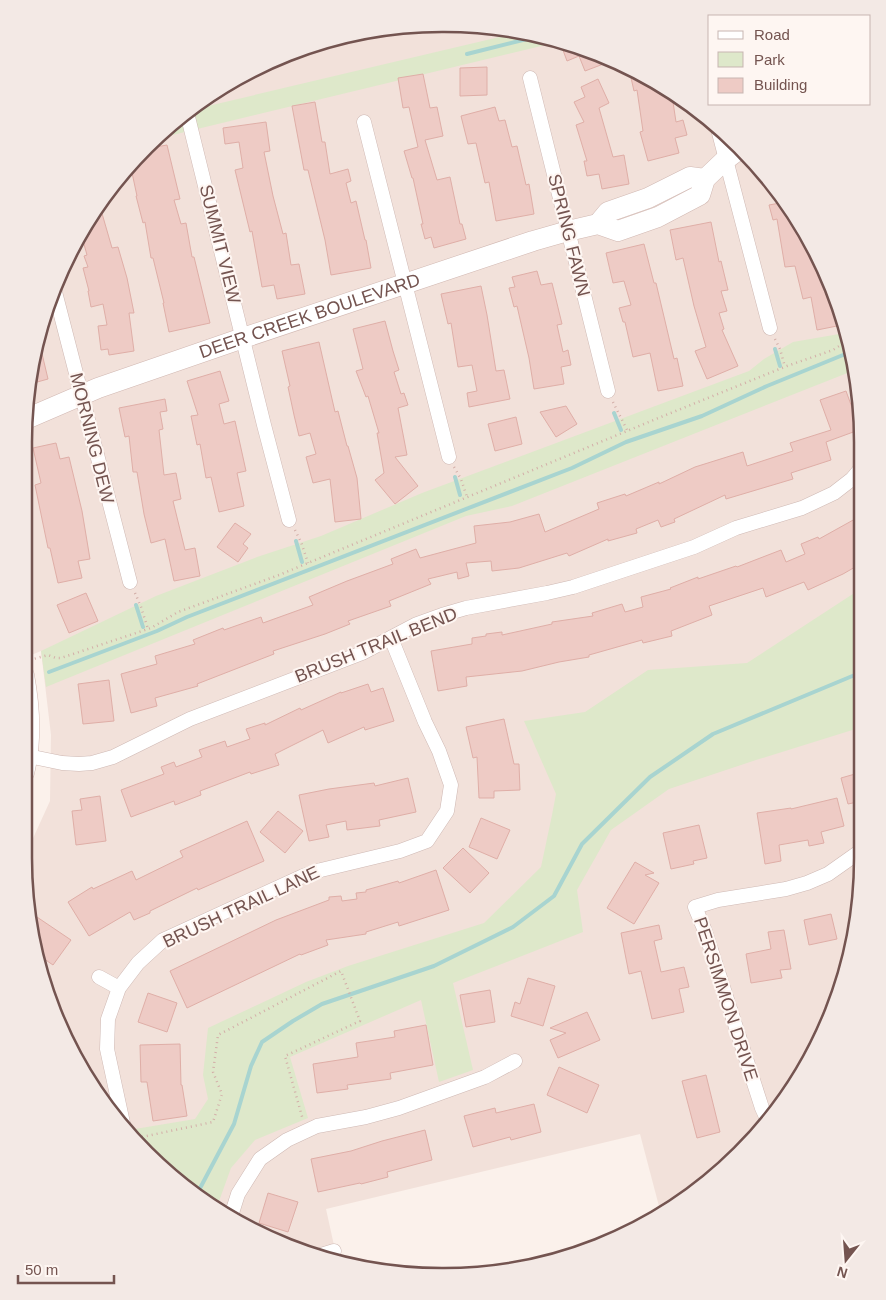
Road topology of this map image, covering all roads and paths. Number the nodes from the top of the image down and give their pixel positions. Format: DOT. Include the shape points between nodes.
graph roads {
  1 [pos="530,78"];
  2 [pos="189,120"];
  3 [pos="364,122"];
  4 [pos="733,154"];
  5 [pos="568,230"];
  6 [pos="405,283"];
  7 [pos="58,302"];
  8 [pos="770,328"];
  9 [pos="243,338"];
  10 [pos="842,344"];
  11 [pos="785,367"];
  12 [pos="608,391"];
  13 [pos="81,396"];
  14 [pos="33,416"];
  15 [pos="627,431"];
  16 [pos="449,457"];
  17 [pos="854,477"];
  18 [pos="467,497"];
  19 [pos="289,520"];
  20 [pos="308,563"];
  21 [pos="130,582"];
  22 [pos="148,628"];
  23 [pos="391,638"];
  24 [pos="32,659"];
  25 [pos="32,764"];
  26 [pos="854,856"];
  27 [pos="99,977"];
  28 [pos="119,988"];
  29 [pos="515,1061"];
  30 [pos="120,1111"];
  31 [pos="764,1113"];
  32 [pos="307,1131"];
  33 [pos="143,1137"];
  34 [pos="233,1210"];
  1 -- 5 [label="street, SPRING FAWN"];
  2 -- 9 [label="street, SUMMIT VIEW"];
  3 -- 6 [label="street"];
  4 -- 5 [label="street, DEER CREEK BOULEVARD" via="705,179 690,177 648,198 608,212 598,224"];
  4 -- 8 [label="street"];
  5 -- 6 [label="street, DEER CREEK BOULEVARD"];
  5 -- 12 [label="street, SPRING FAWN"];
  6 -- 9 [label="street, DEER CREEK BOULEVARD"];
  6 -- 16 [label="street"];
  7 -- 13 [label="street, MORNING DEW"];
  8 -- 11 [label="path"];
  9 -- 13 [label="street, DEER CREEK BOULEVARD"];
  9 -- 19 [label="street, SUMMIT VIEW"];
  10 -- 11 [label="path"];
  11 -- 15 [label="path"];
  12 -- 15 [label="path"];
  13 -- 14 [label="street, DEER CREEK BOULEVARD"];
  13 -- 21 [label="street, MORNING DEW"];
  15 -- 18 [label="path"];
  16 -- 18 [label="path"];
  17 -- 23 [label="street, BRUSH TRAIL BEND" via="834,493 802,508 736,528 694,547 573,587 442,615"];
  18 -- 20 [label="path"];
  19 -- 20 [label="path"];
  20 -- 22 [label="path" via="178,612"];
  21 -- 22 [label="path"];
  22 -- 24 [label="path" via="61,658 48,655"];
  23 -- 25 [label="street, BRUSH TRAIL BEND" via="362,653 190,719 112,756 92,763"];
  23 -- 28 [label="street, BRUSH TRAIL LANE" via="451,785 446,811 427,841 400,852 302,876 163,940 138,963"];
  26 -- 31 [label="street, PERSIMMON DRIVE" via="828,874 807,883 695,907"];
  27 -- 28 [label="street"];
  28 -- 30 [label="street, BRUSH TRAIL LANE" via="108,1019 107,1049"];
  29 -- 32 [label="street" via="485,1077 399,1108"];
  32 -- 33 [label="path" via="285,1056 360,1021 341,971 218,1035 213,1072 222,1094 213,1122"];
  32 -- 34 [label="street" via="287,1140 260,1159 238,1194"];
}
